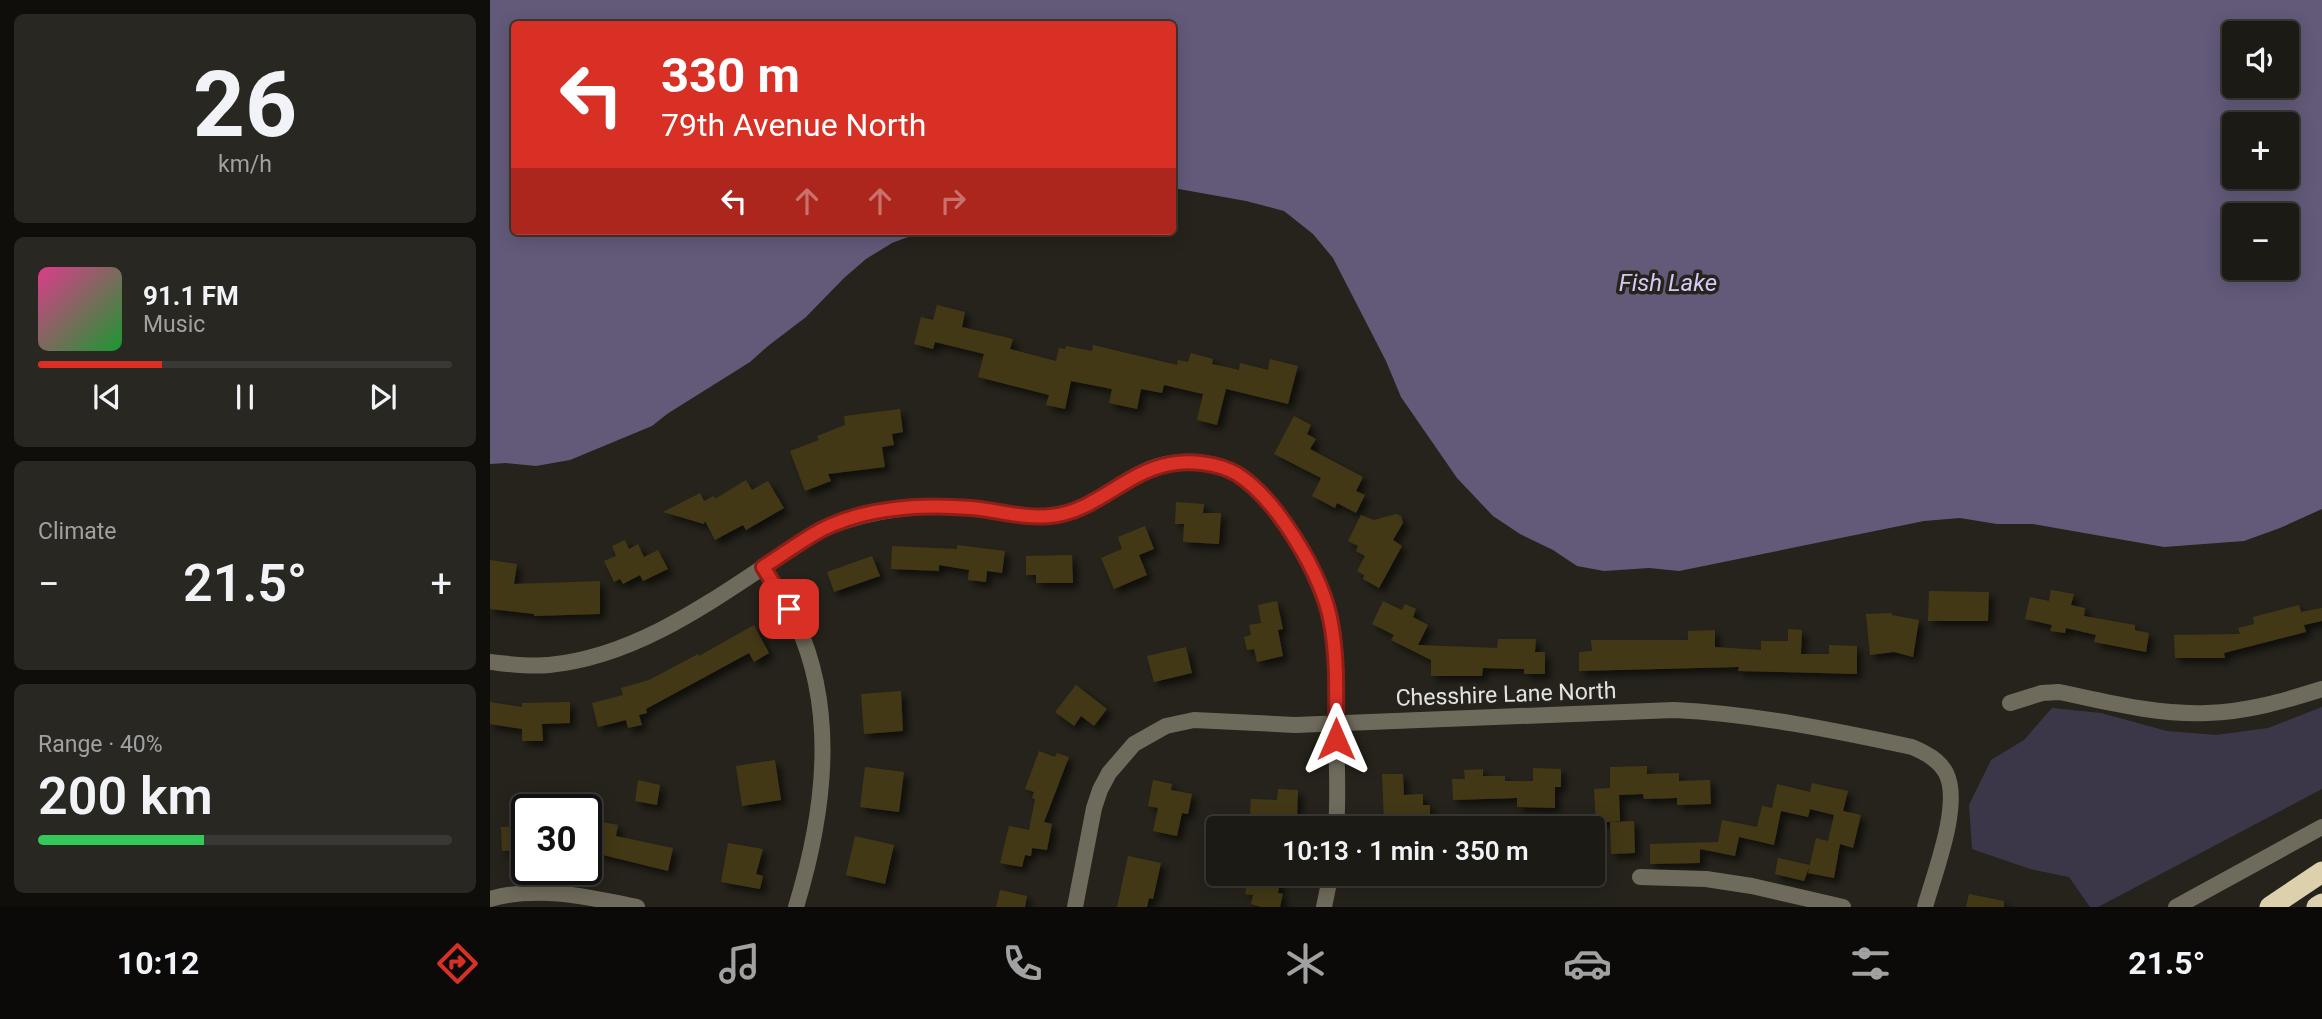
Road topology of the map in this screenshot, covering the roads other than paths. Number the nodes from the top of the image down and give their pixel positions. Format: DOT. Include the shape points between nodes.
graph roads {
  1 [pos="763,567"];
  2 [pos="490,662"];
  3 [pos="2322,690"];
  4 [pos="2011,703"];
  5 [pos="1336,724"];
  6 [pos="1336,816"];
  7 [pos="2322,827"];
  8 [pos="2322,872"];
  9 [pos="1640,877"];
  10 [pos="2322,880"];
  11 [pos="1328,886"];
  12 [pos="2289,895"];
  13 [pos="490,899"];
  14 [pos="2322,904"];
  15 [pos="637,907"];
  16 [pos="796,907"];
  17 [pos="1075,907"];
  18 [pos="1324,907"];
  19 [pos="1843,907"];
  20 [pos="1925,907"];
  21 [pos="2176,907"];
  22 [pos="2270,907"];
  23 [pos="2317,907"];
  1 -- 2 [label="street" via="677,621 620,648 549,665"];
  1 -- 5 [label="street" via="821,530 870,513 943,507 1049,517 1089,506 1150,469 1172,463 1217,466 1255,487 1271,505 1319,584 1331,620 1336,658"];
  1 -- 16 [label="street" via="796,623 811,660 820,708 821,789"];
  3 -- 4 [label="street" via="2243,710 2206,713 2170,712 2059,692"];
  5 -- 6 [label="street"];
  5 -- 17 [label="street, Chesshire Lane North" via="1194,720 1147,735 1122,756 1100,790"];
  5 -- 20 [label="street, Chesshire Lane North" via="1674,710 1802,724 1912,747 1927,753 1947,774 1952,802"];
  7 -- 21 [label="street"];
  8 -- 12 [label="highway"];
  9 -- 19 [label="street" via="1706,879"];
  10 -- 12 [label="highway"];
  11 -- 18 [label="street"];
  12 -- 22 [label="highway"];
  13 -- 15 [label="street" via="540,892"];
  14 -- 23 [label="highway"];
}
